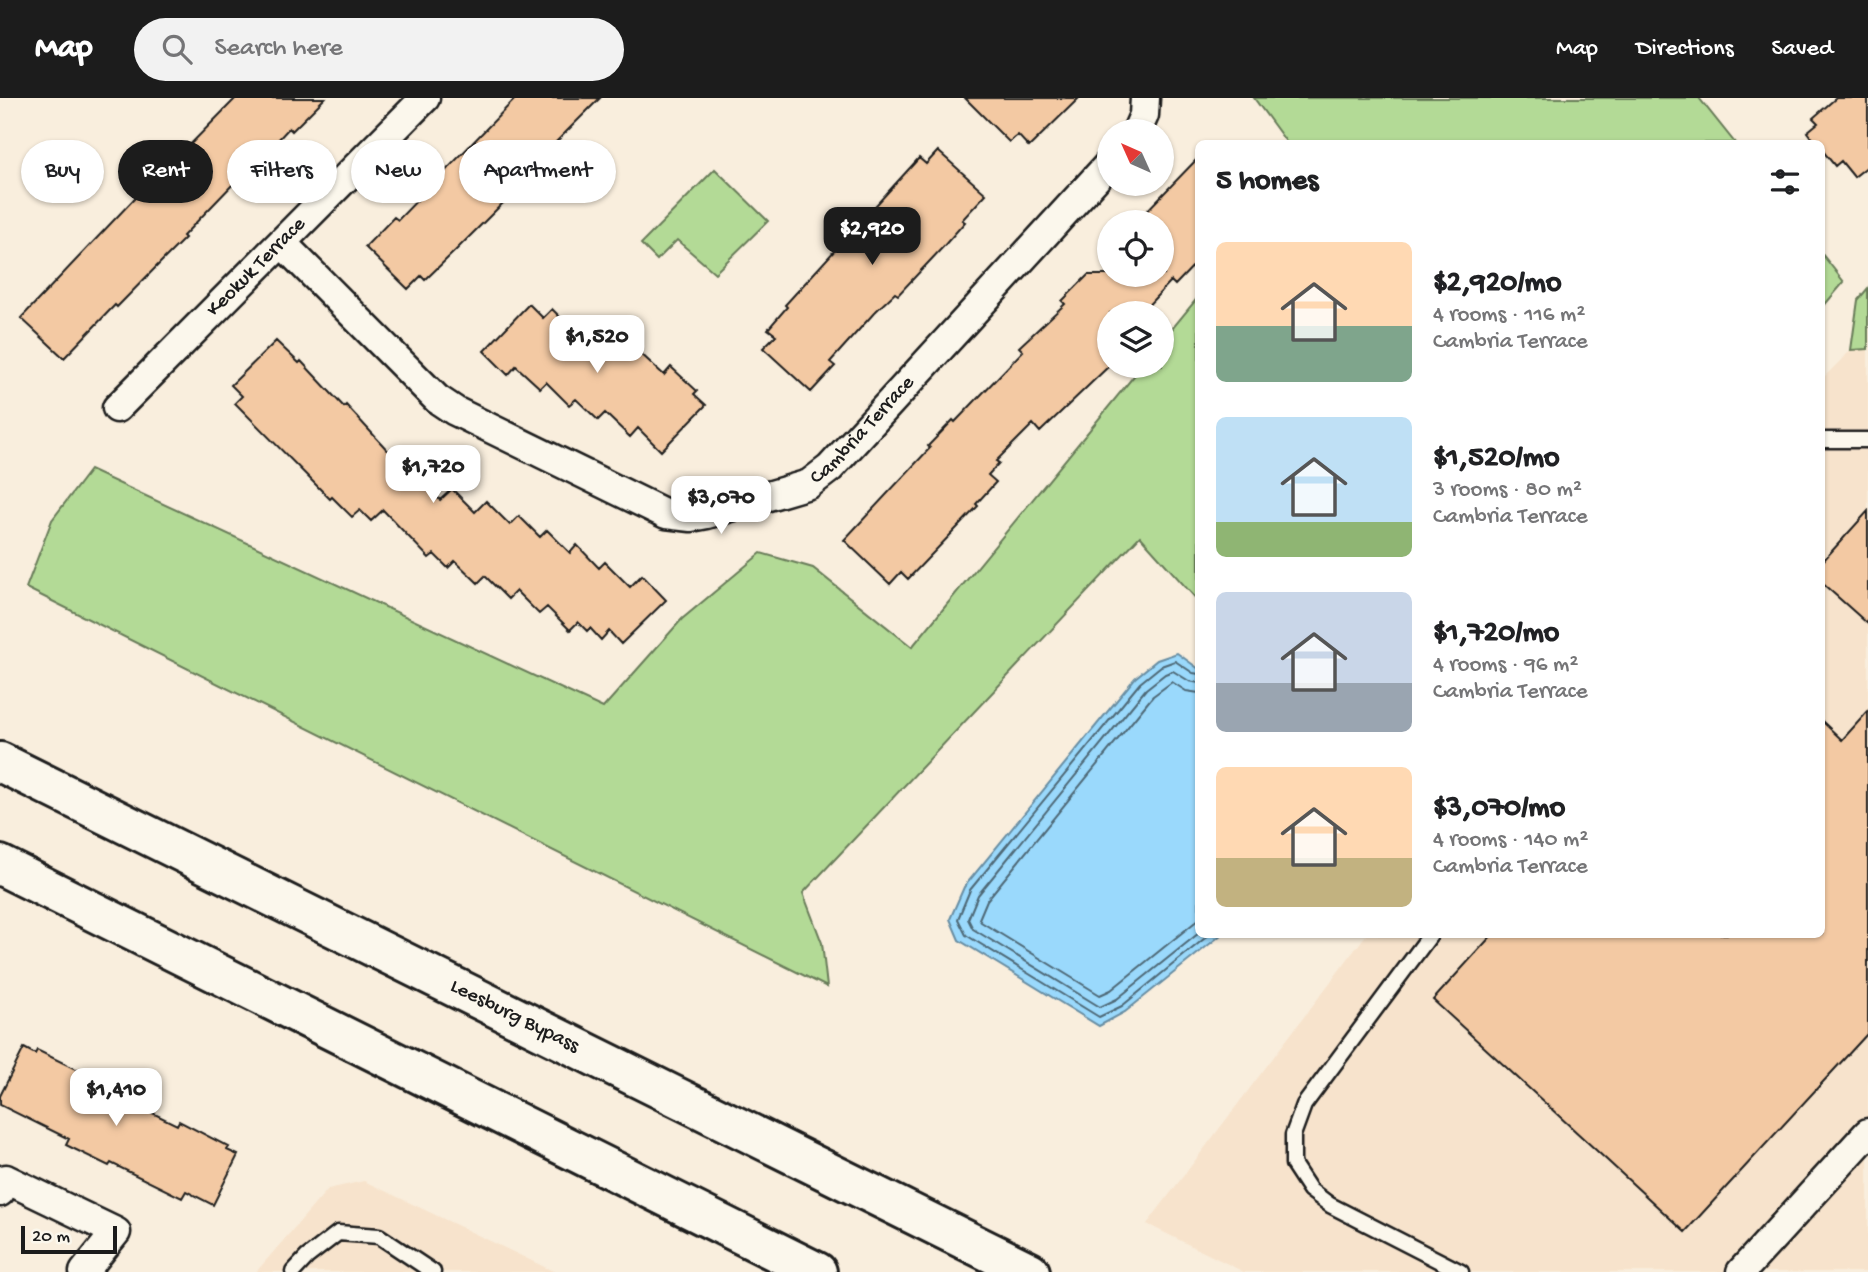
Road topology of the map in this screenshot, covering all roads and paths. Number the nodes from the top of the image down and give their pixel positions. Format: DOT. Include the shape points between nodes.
graph roads {
  1 [pos="425,98"];
  2 [pos="1145,98"];
  3 [pos="1142,119"];
  4 [pos="1097,177"];
  5 [pos="282,243"];
  6 [pos="117,408"];
  7 [pos="1825,440"];
  8 [pos="1868,440"];
  9 [pos="0,762"];
  10 [pos="0,865"];
  11 [pos="1429,938"];
  12 [pos="1868,1133"];
  13 [pos="0,1192"];
  14 [pos="84,1272"];
  15 [pos="293,1272"];
  16 [pos="433,1272"];
  17 [pos="817,1272"];
  18 [pos="1030,1272"];
  19 [pos="1461,1272"];
  20 [pos="1741,1272"];
  1 -- 5 [label="street, Keokuk Terrace"];
  2 -- 3 [label="street"];
  4 -- 5 [label="street, Cambria Terrace" via="830,468 809,484 691,517 666,514 437,399"];
  5 -- 6 [label="street, Keokuk Terrace"];
  7 -- 8 [label="lane"];
  9 -- 18 [label="highway, Leesburg Bypass"];
  10 -- 17 [label="highway"];
  11 -- 19 [label="lane" via="1304,1105 1293,1135 1293,1164 1310,1191 1331,1205"];
  12 -- 20 [label="street"];
  13 -- 14 [label="street" via="6,1179 116,1233"];
  15 -- 16 [label="lane" via="338,1233 379,1236"];
}
